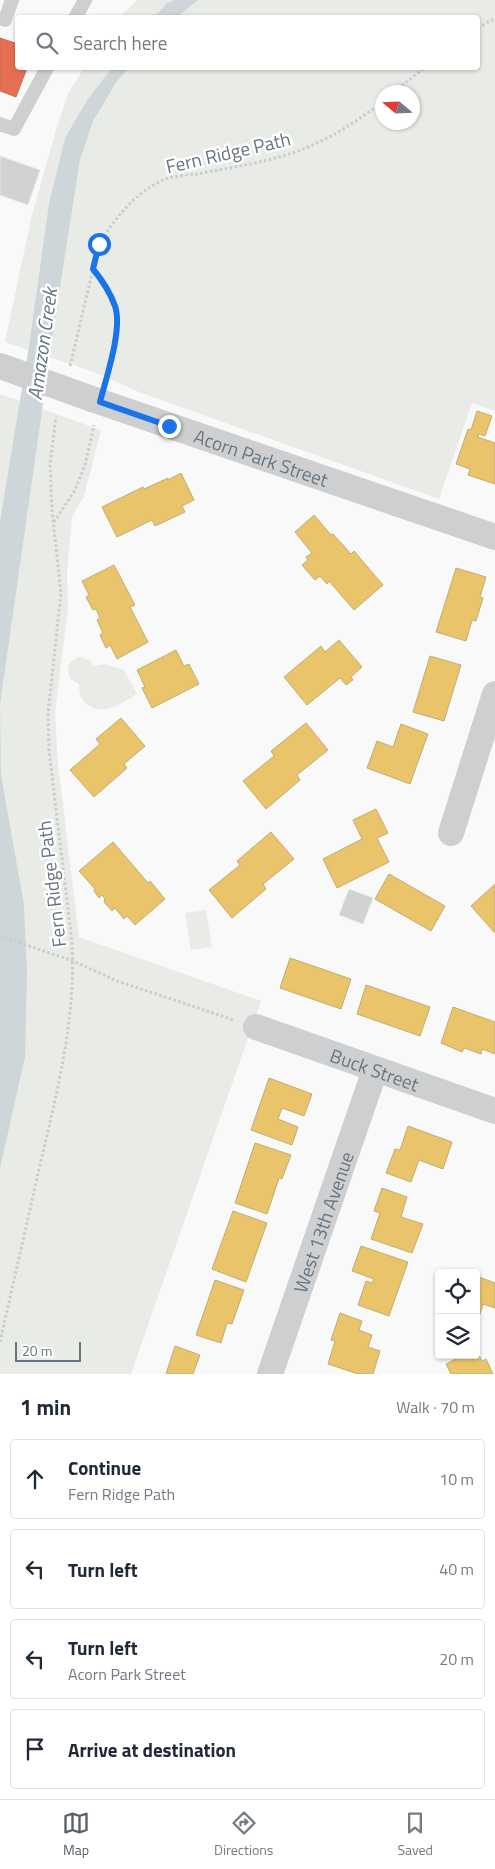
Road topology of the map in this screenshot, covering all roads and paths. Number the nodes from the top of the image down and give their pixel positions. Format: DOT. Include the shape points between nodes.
graph roads {
  1 [pos="12,0"];
  2 [pos="86,0"];
  3 [pos="77,15"];
  4 [pos="495,18"];
  5 [pos="8,21"];
  6 [pos="480,27"];
  7 [pos="46,70"];
  8 [pos="422,70"];
  9 [pos="403,85"];
  10 [pos="375,107"];
  11 [pos="0,124"];
  12 [pos="93,269"];
  13 [pos="0,366"];
  14 [pos="70,367"];
  15 [pos="96,400"];
  16 [pos="56,417"];
  17 [pos="53,523"];
  18 [pos="495,537"];
  19 [pos="495,694"];
  20 [pos="451,832"];
  21 [pos="0,936"];
  22 [pos="73,961"];
  23 [pos="256,1027"];
  24 [pos="375,1070"];
  25 [pos="495,1111"];
  26 [pos="0,1342"];
  27 [pos="270,1374"];
  1 -- 5 [label="lane"];
  2 -- 3 [label="lane"];
  4 -- 6 [label="path"];
  7 -- 11 [label="lane" via="14,129"];
  8 -- 9 [label="path"];
  10 -- 12 [label="path, Fern Ridge Path" via="356,122 288,154 256,164 165,180 145,191 109,228 99,244"];
  12 -- 14 [label="path, Fern Ridge Path"];
  12 -- 15 [label="path" via="116,307 115,337"];
  13 -- 15 [label="street, Acorn Park Street, bridge"];
  15 -- 17 [label="path" via="85,465 75,490"];
  15 -- 18 [label="street, Acorn Park Street"];
  16 -- 17 [label="path, Fern Ridge Path" via="50,465"];
  17 -- 22 [label="path, Fern Ridge Path" via="62,593 48,714 49,751"];
  19 -- 20 [label="street"];
  21 -- 22 [label="path"];
  22 -- 23 [label="path" via="117,981"];
  22 -- 26 [label="path, Fern Ridge Path" via="70,1022 58,1087"];
  23 -- 24 [label="street, Buck Street"];
  24 -- 25 [label="street, Buck Street"];
  24 -- 27 [label="street, West 13th Avenue"];
}
